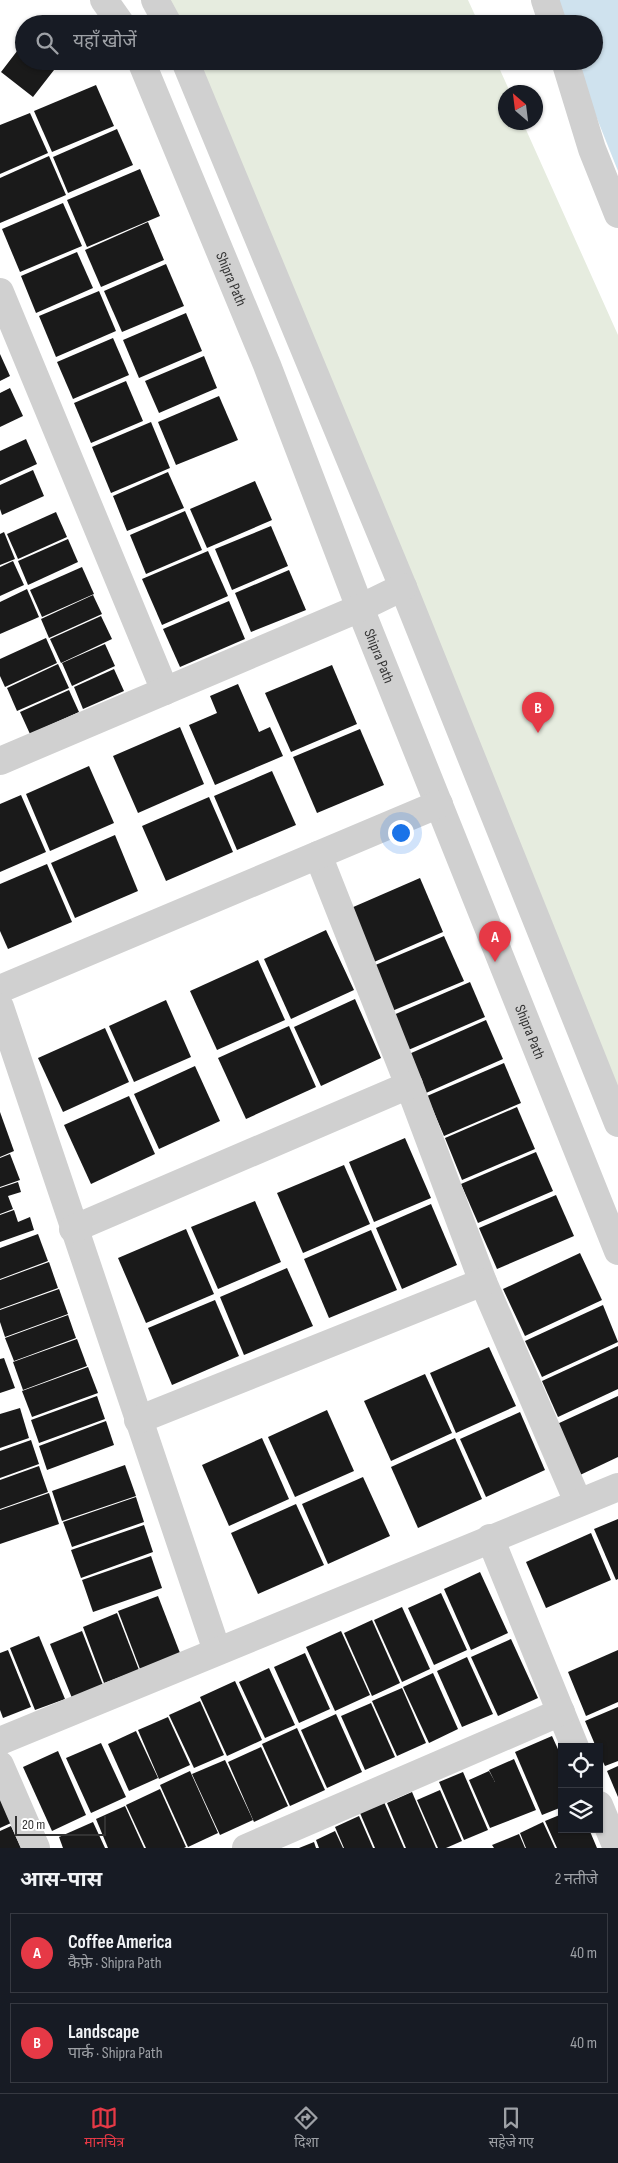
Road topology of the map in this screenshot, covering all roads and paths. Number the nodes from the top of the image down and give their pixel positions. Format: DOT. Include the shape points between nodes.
graph roads {
  1 [pos="104,0"];
  2 [pos="155,0"];
  3 [pos="545,0"];
  4 [pos="115,15"];
  5 [pos="163,15"];
  6 [pos="550,15"];
  7 [pos="145,70"];
  8 [pos="189,70"];
  9 [pos="568,70"];
  10 [pos="618,214"];
  11 [pos="0,292"];
  12 [pos="403,587"];
  13 [pos="360,608"];
  14 [pos="165,691"];
  15 [pos="3,751"];
  16 [pos="439,804"];
  17 [pos="318,856"];
  18 [pos="0,989"];
  19 [pos="0,1007"];
  20 [pos="409,1086"];
  21 [pos="618,1123"];
  22 [pos="73,1229"];
  23 [pos="618,1251"];
  24 [pos="483,1282"];
  25 [pos="138,1420"];
  26 [pos="618,1487"];
  27 [pos="578,1502"];
  28 [pos="490,1538"];
  29 [pos="217,1651"];
  30 [pos="561,1712"];
  31 [pos="0,1741"];
  32 [pos="573,1743"];
  33 [pos="0,1764"];
  34 [pos="603,1815"];
  35 [pos="36,1848"];
  36 [pos="246,1848"];
  37 [pos="617,1848"];
  1 -- 4 [label="street"];
  2 -- 5 [label="street"];
  3 -- 6 [label="street"];
  7 -- 13 [label="street, Shipra Path" via="268,365"];
  8 -- 12 [label="street"];
  9 -- 10 [label="street" via="592,149"];
  11 -- 14 [label="street"];
  12 -- 13 [label="street"];
  12 -- 21 [label="street"];
  13 -- 14 [label="street"];
  13 -- 16 [label="street, Shipra Path"];
  14 -- 15 [label="street"];
  16 -- 17 [label="street"];
  16 -- 23 [label="street, Shipra Path"];
  17 -- 18 [label="street"];
  17 -- 20 [label="street"];
  19 -- 22 [label="street"];
  20 -- 22 [label="street"];
  20 -- 24 [label="street"];
  22 -- 25 [label="street"];
  24 -- 25 [label="street"];
  24 -- 27 [label="street"];
  25 -- 29 [label="street"];
  26 -- 27 [label="street"];
  27 -- 28 [label="street"];
  28 -- 29 [label="street"];
  28 -- 30 [label="street"];
  29 -- 31 [label="street"];
  30 -- 32 [label="street"];
  30 -- 36 [label="street"];
  33 -- 35 [label="street"];
  34 -- 37 [label="street"];
}
